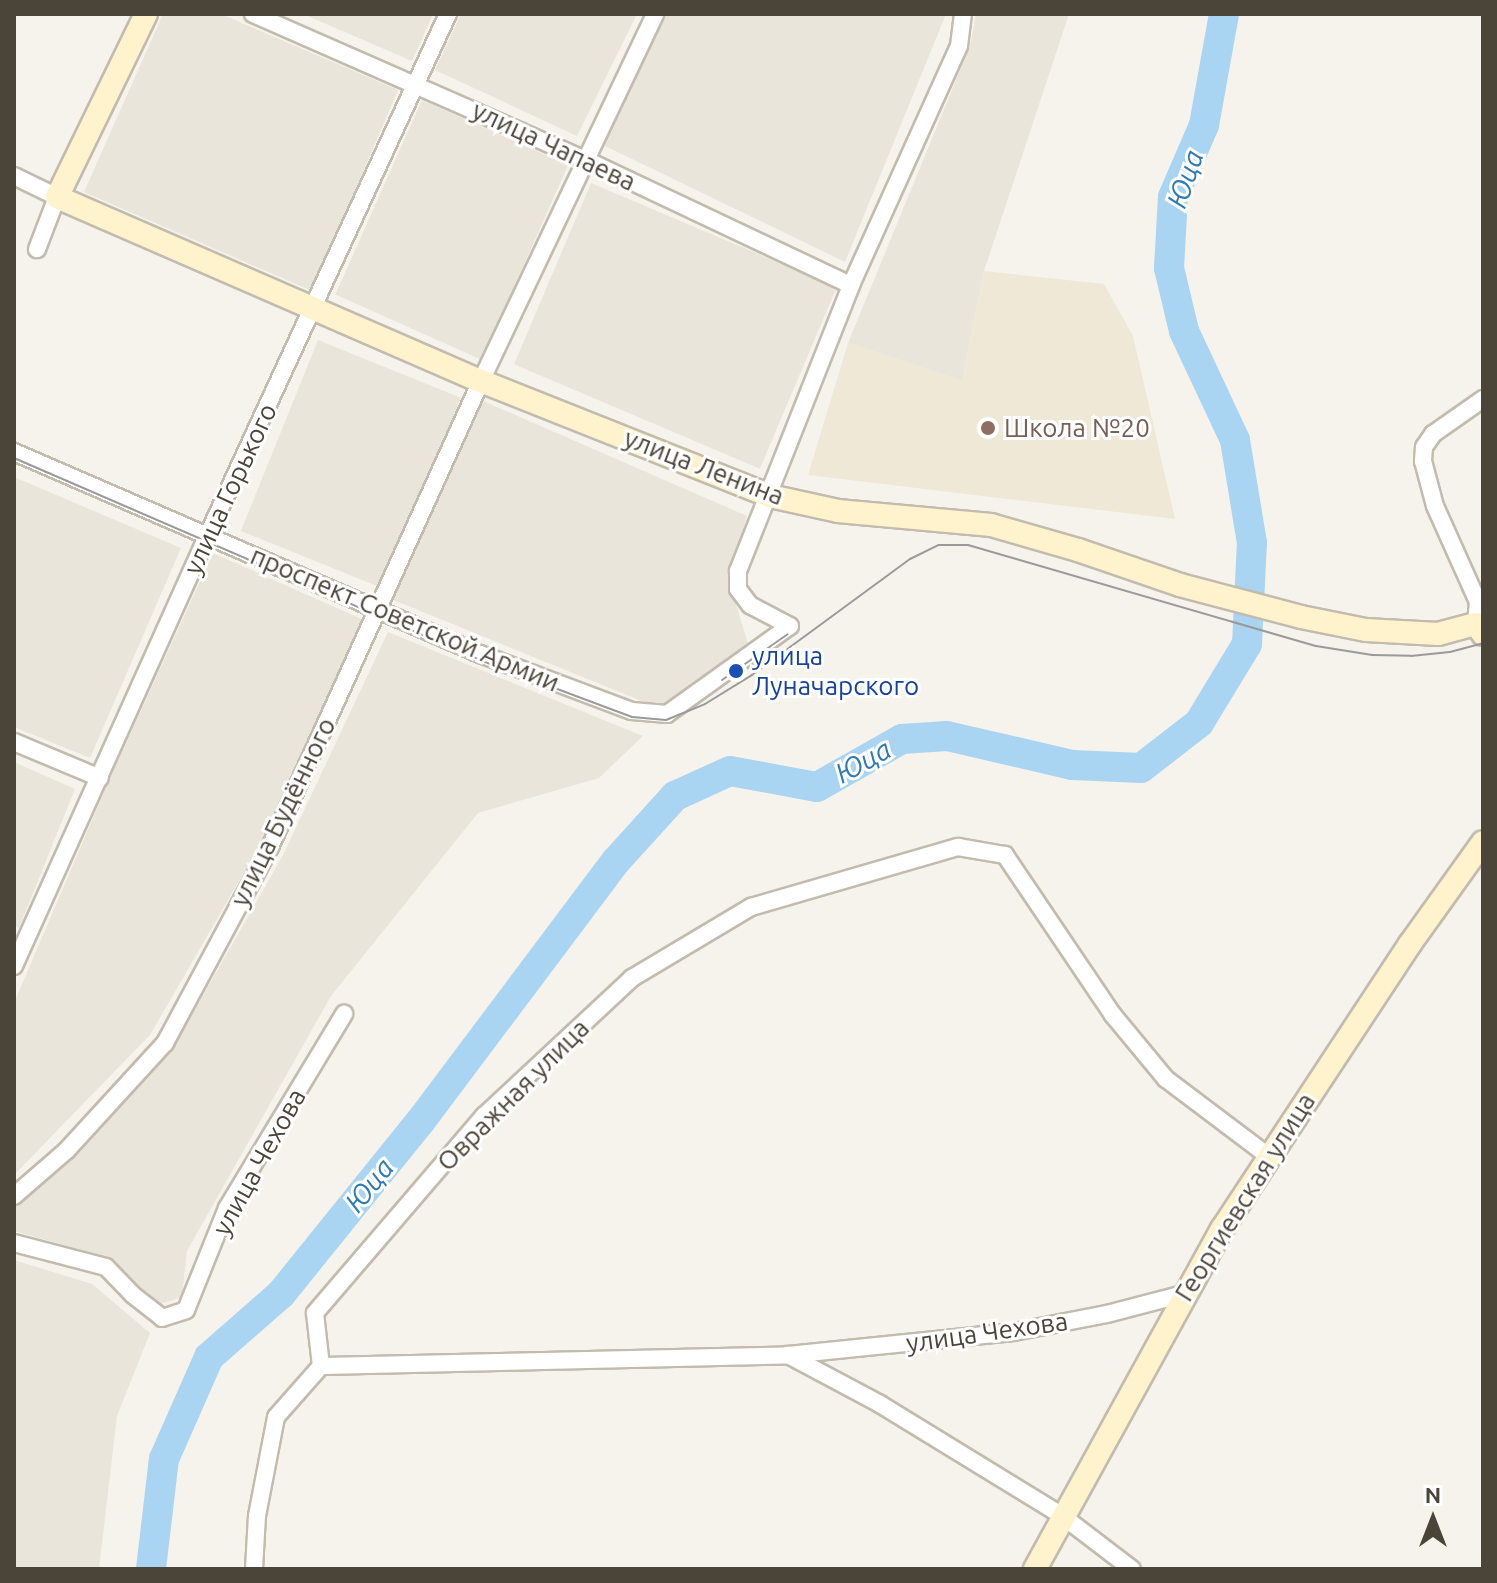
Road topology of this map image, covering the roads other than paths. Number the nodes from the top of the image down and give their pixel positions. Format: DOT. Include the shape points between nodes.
graph roads {
  1 [pos="146,14"];
  2 [pos="253,14"];
  3 [pos="448,14"];
  4 [pos="655,14"];
  5 [pos="963,14"];
  6 [pos="417,83"];
  7 [pos="586,160"];
  8 [pos="14,176"];
  9 [pos="57,197"];
  10 [pos="37,249"];
  11 [pos="851,285"];
  12 [pos="315,307"];
  13 [pos="481,381"];
  14 [pos="1483,399"];
  15 [pos="14,452"];
  16 [pos="770,496"];
  17 [pos="207,536"];
  18 [pos="378,609"];
  19 [pos="1480,615"];
  20 [pos="14,742"];
  21 [pos="100,778"];
  22 [pos="1483,842"];
  23 [pos="17,948"];
  24 [pos="14,966"];
  25 [pos="344,1014"];
  26 [pos="1268,1156"];
  27 [pos="14,1196"];
  28 [pos="14,1243"];
  29 [pos="1183,1294"];
  30 [pos="788,1355"];
  31 [pos="321,1366"];
  32 [pos="1061,1515"];
  33 [pos="254,1569"];
  34 [pos="1035,1569"];
  35 [pos="1132,1569"];
  1 -- 9 [label="main road"];
  2 -- 6 [label="street, улица Чапаева"];
  3 -- 6 [label="street, улица Горького"];
  4 -- 7 [label="street, улица Будённого"];
  5 -- 11 [label="street" via="959,46"];
  6 -- 7 [label="street, улица Чапаева"];
  6 -- 12 [label="street, улица Горького"];
  7 -- 11 [label="street, улица Чапаева"];
  7 -- 13 [label="street, улица Будённого"];
  8 -- 9 [label="street, улица Ленина"];
  9 -- 10 [label="street"];
  9 -- 12 [label="main road, улица Ленина"];
  11 -- 16 [label="street"];
  12 -- 13 [label="main road, улица Ленина"];
  12 -- 17 [label="street, улица Горького"];
  13 -- 16 [label="main road, улица Ленина"];
  13 -- 18 [label="street, улица Будённого"];
  14 -- 19 [label="street" via="1433,434 1423,461 1435,506"];
  15 -- 17 [label="street, проспект Советской Армии"];
  16 -- 18 [label="street, проспект Советской Армии" via="738,571 738,589 750,605 790,626 667,714 632,711"];
  16 -- 19 [label="main road, улица Ленина" via="838,511 991,525 1180,585 1366,630 1438,634"];
  17 -- 18 [label="street, проспект Советской Армии"];
  17 -- 21 [label="street, улица Горького"];
  18 -- 27 [label="street, улица Будённого" via="270,847 165,1043 66,1151"];
  20 -- 21 [label="street"];
  21 -- 23 [label="street, улица Горького"];
  22 -- 26 [label="main road, Георгиевская улица"];
  23 -- 24 [label="street, улица Горького"];
  25 -- 28 [label="street, улица Чехова" via="227,1208 186,1310 162,1318 106,1267"];
  26 -- 29 [label="main road, Георгиевская улица"];
  26 -- 31 [label="street, Овражная улица" via="1166,1079 1113,1015 1005,855 958,847 751,907 632,978 484,1116 315,1313"];
  29 -- 30 [label="street, улица Чехова" via="1014,1332"];
  29 -- 32 [label="main road, Георгиевская улица"];
  30 -- 31 [label="street, улица Чехова"];
  30 -- 32 [label="street, улица Чехова" via="880,1404"];
  31 -- 33 [label="street" via="276,1417 257,1516"];
  32 -- 34 [label="main road, Георгиевская улица"];
  32 -- 35 [label="street, улица Чехова"];
}
